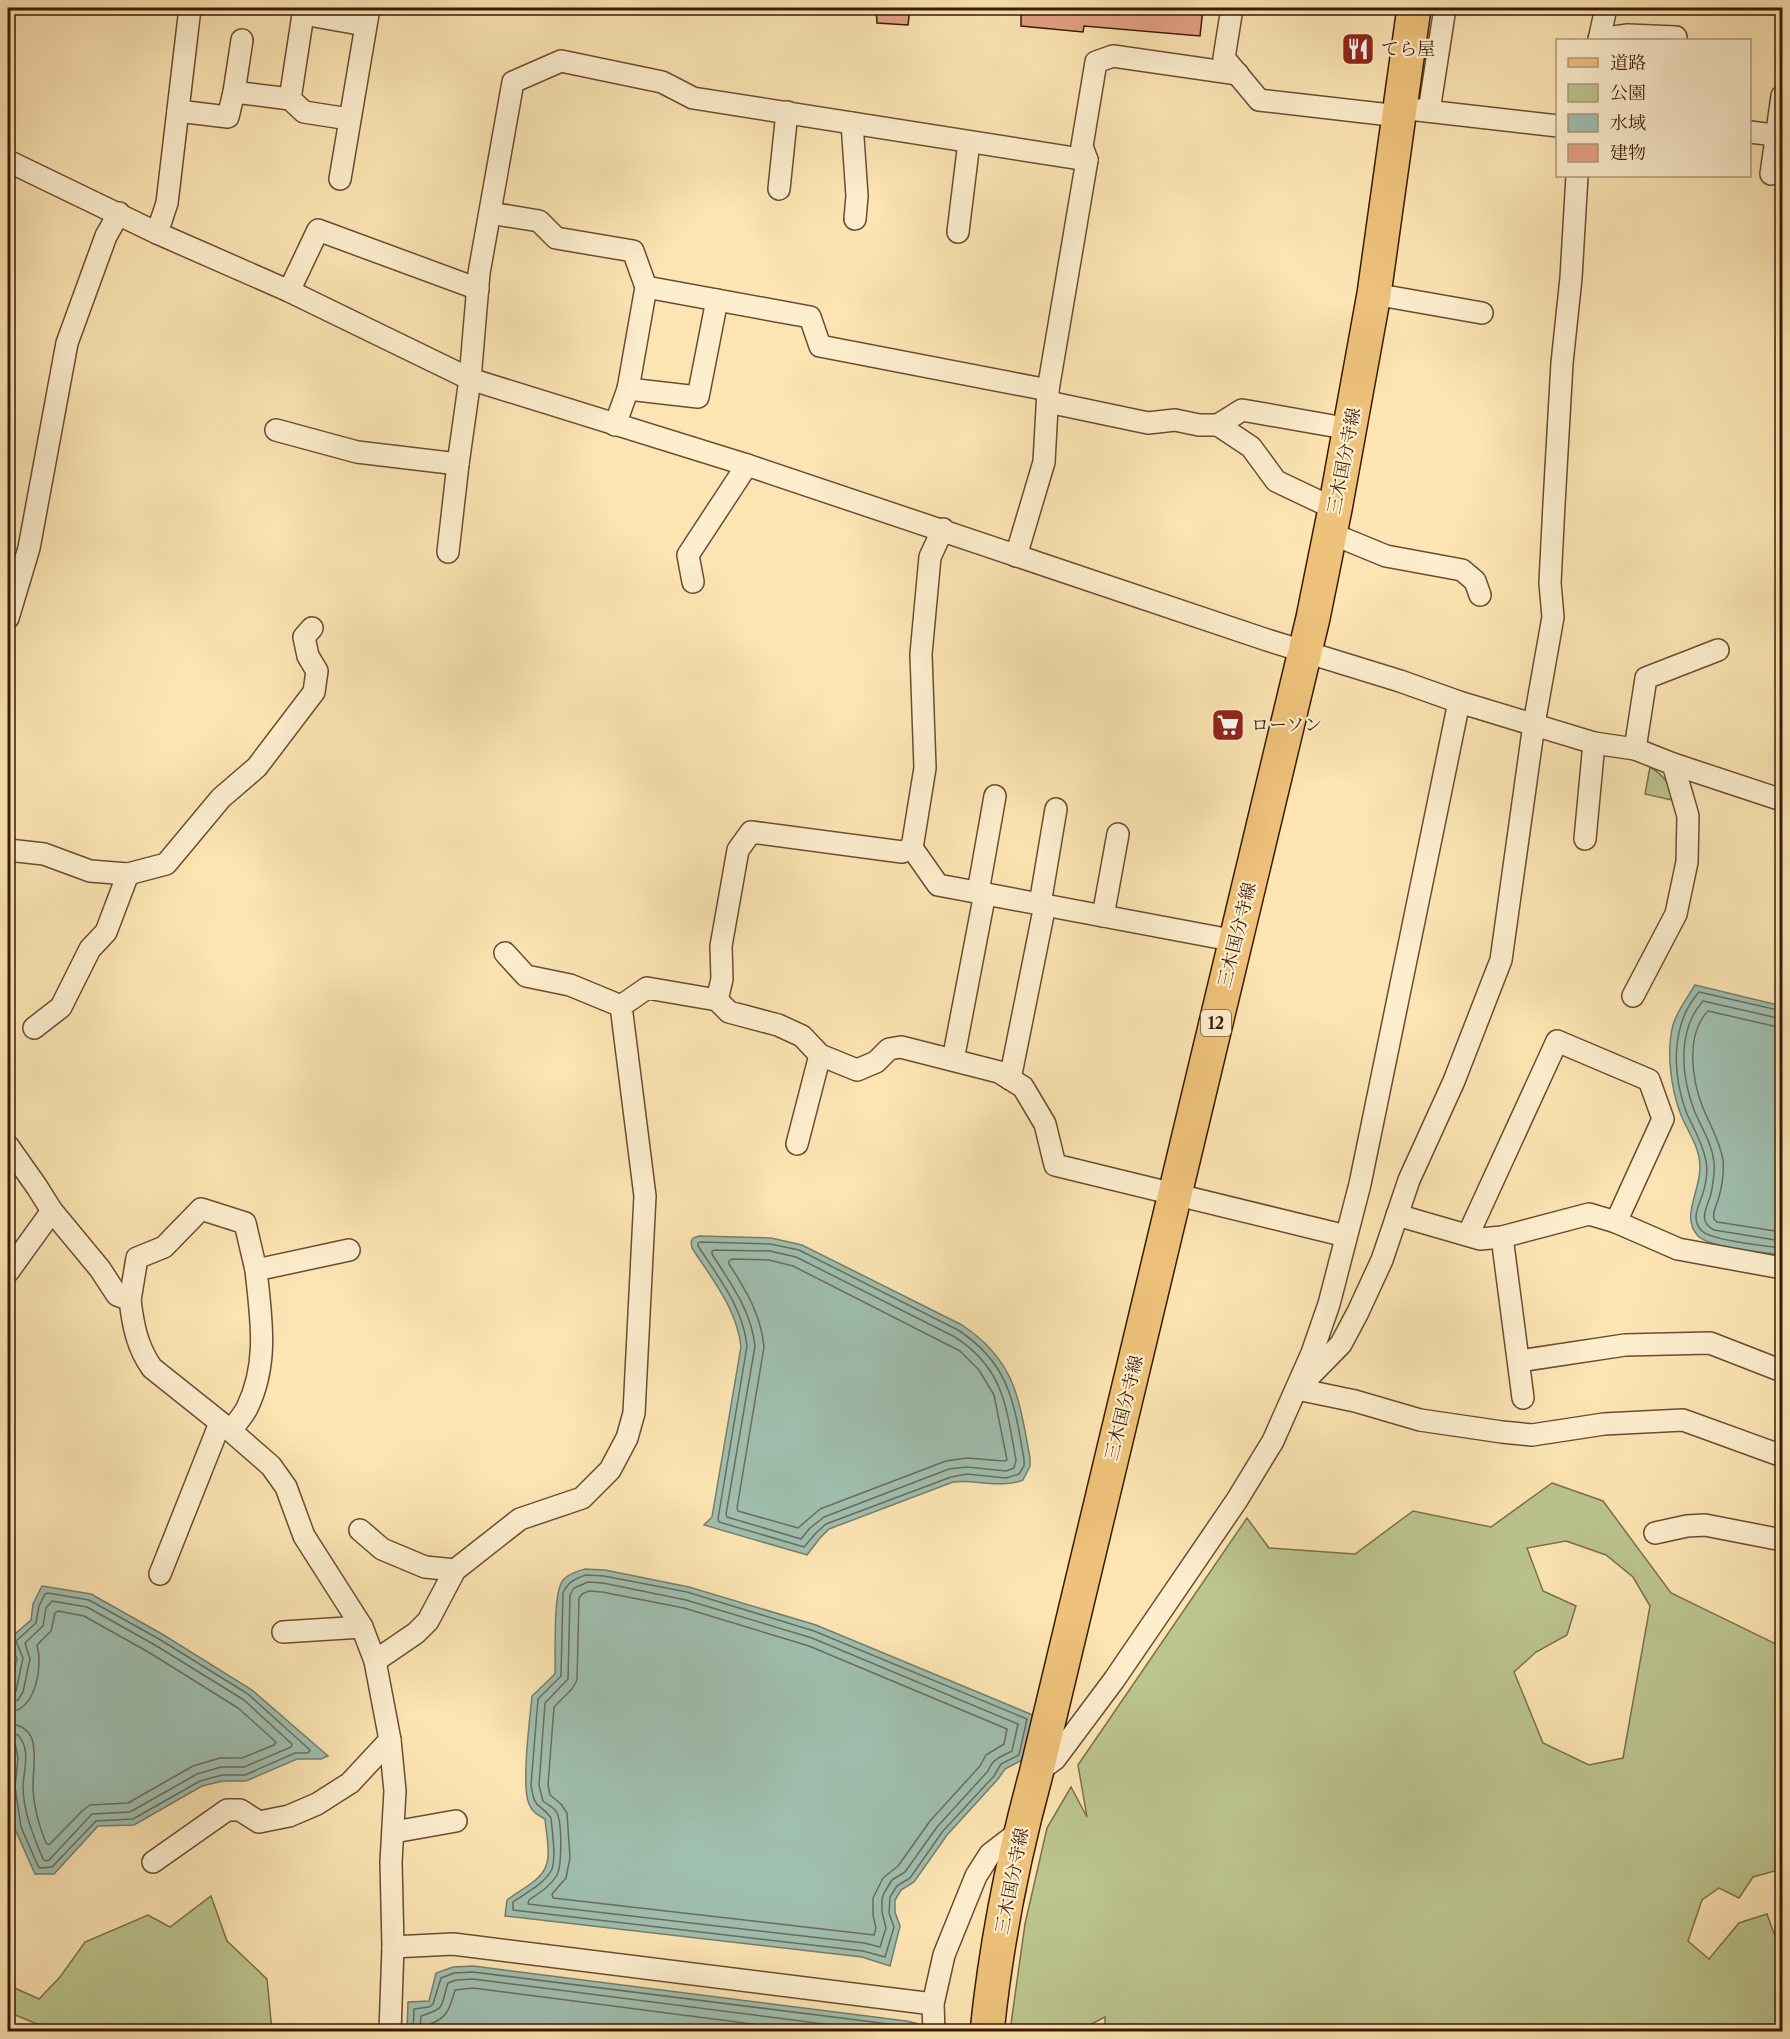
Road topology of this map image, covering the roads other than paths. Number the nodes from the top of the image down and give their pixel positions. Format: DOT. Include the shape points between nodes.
graph roads {
  1 [pos="190,8"];
  2 [pos="1233,8"];
  3 [pos="1414,8"];
  4 [pos="1445,8"];
  5 [pos="1606,8"];
  6 [pos="304,11"];
  7 [pos="367,16"];
  8 [pos="1676,37"];
  9 [pos="1599,39"];
  10 [pos="1605,39"];
  11 [pos="242,40"];
  12 [pos="1238,74"];
  13 [pos="234,92"];
  14 [pos="1782,96"];
  15 [pos="290,99"];
  16 [pos="178,111"];
  17 [pos="787,112"];
  18 [pos="1409,112"];
  19 [pos="349,119"];
  20 [pos="852,123"];
  21 [pos="1556,126"];
  22 [pos="1751,132"];
  23 [pos="1779,135"];
  24 [pos="969,142"];
  25 [pos="1087,160"];
  26 [pos="8,161"];
  27 [pos="1771,174"];
  28 [pos="1576,177"];
  29 [pos="340,179"];
  30 [pos="779,189"];
  31 [pos="119,213"];
  32 [pos="490,213"];
  33 [pos="855,219"];
  34 [pos="958,232"];
  35 [pos="157,233"];
  36 [pos="646,287"];
  37 [pos="478,289"];
  38 [pos="289,291"];
  39 [pos="1374,294"];
  40 [pos="717,300"];
  41 [pos="1482,313"];
  42 [pos="470,379"];
  43 [pos="628,389"];
  44 [pos="1048,396"];
  45 [pos="1218,424"];
  46 [pos="615,425"];
  47 [pos="1350,429"];
  48 [pos="276,430"];
  49 [pos="458,464"];
  50 [pos="747,465"];
  51 [pos="1333,521"];
  52 [pos="943,529"];
  53 [pos="448,552"];
  54 [pos="1016,556"];
  55 [pos="693,582"];
  56 [pos="1480,595"];
  57 [pos="8,618"];
  58 [pos="312,628"];
  59 [pos="1718,650"];
  60 [pos="1305,651"];
  61 [pos="1459,702"];
  62 [pos="1534,724"];
  63 [pos="1594,743"];
  64 [pos="1635,749"];
  65 [pos="1674,764"];
  66 [pos="995,796"];
  67 [pos="1782,800"];
  68 [pos="1056,809"];
  69 [pos="1118,834"];
  70 [pos="1586,839"];
  71 [pos="912,848"];
  72 [pos="8,850"];
  73 [pos="128,874"];
  74 [pos="981,893"];
  75 [pos="1042,904"];
  76 [pos="1103,916"];
  77 [pos="1236,941"];
  78 [pos="505,953"];
  79 [pos="1634,996"];
  80 [pos="717,1000"];
  81 [pos="621,1006"];
  82 [pos="34,1028"];
  83 [pos="820,1055"];
  84 [pos="954,1060"];
  85 [pos="1010,1079"];
  86 [pos="797,1144"];
  87 [pos="8,1146"];
  88 [pos="1175,1194"];
  89 [pos="52,1211"];
  90 [pos="1397,1215"];
  91 [pos="1616,1222"];
  92 [pos="1467,1235"];
  93 [pos="1346,1236"];
  94 [pos="1502,1237"];
  95 [pos="349,1250"];
  96 [pos="1782,1268"];
  97 [pos="256,1270"];
  98 [pos="8,1272"];
  99 [pos="130,1300"];
  100 [pos="1519,1361"];
  101 [pos="1782,1371"];
  102 [pos="1297,1389"];
  103 [pos="1523,1398"];
  104 [pos="226,1427"];
  105 [pos="1782,1456"];
  106 [pos="360,1530"];
  107 [pos="1655,1533"];
  108 [pos="1782,1540"];
  109 [pos="454,1570"];
  110 [pos="160,1574"];
  111 [pos="362,1628"];
  112 [pos="283,1632"];
  113 [pos="375,1661"];
  114 [pos="390,1740"];
  115 [pos="1036,1774"];
  116 [pos="456,1821"];
  117 [pos="1020,1831"];
  118 [pos="394,1832"];
  119 [pos="153,1862"];
  120 [pos="393,1947"];
  121 [pos="933,2004"];
  122 [pos="390,2031"];
  123 [pos="934,2031"];
  124 [pos="987,2031"];
  1 -- 16 [label="street"];
  2 -- 12 [label="street" via="1224,58"];
  3 -- 18 [label="main road, 三木国分寺線 / 12"];
  4 -- 18 [label="street"];
  5 -- 9 [label="street"];
  6 -- 7 [label="street"];
  6 -- 15 [label="street"];
  7 -- 19 [label="street"];
  8 -- 10 [label="street" via="1628,35"];
  11 -- 13 [label="street"];
  12 -- 18 [label="street" via="1259,100"];
  12 -- 25 [label="street" via="1113,56 1096,62 1082,146"];
  13 -- 15 [label="street"];
  13 -- 16 [label="street" via="228,117"];
  14 -- 23 [label="street"];
  15 -- 19 [label="street" via="304,112"];
  16 -- 35 [label="street" via="167,203"];
  17 -- 20 [label="street"];
  17 -- 30 [label="street"];
  17 -- 32 [label="street" via="693,98 663,82 561,62 513,82"];
  18 -- 21 [label="street"];
  18 -- 39 [label="main road, 三木国分寺線 / 12"];
  19 -- 29 [label="street"];
  20 -- 24 [label="street"];
  20 -- 33 [label="street"];
  22 -- 23 [label="street"];
  23 -- 27 [label="street"];
  24 -- 25 [label="street"];
  24 -- 34 [label="street"];
  25 -- 44 [label="street"];
  26 -- 31 [label="street"];
  28 -- 62 [label="street" via="1555,481 1552,617"];
  31 -- 35 [label="street"];
  31 -- 57 [label="street" via="106,236 67,343 29,548"];
  32 -- 36 [label="street" via="539,221 556,238 633,251"];
  32 -- 37 [label="street"];
  35 -- 38 [label="street"];
  36 -- 40 [label="street"];
  36 -- 43 [label="street"];
  37 -- 38 [label="street" via="318,230"];
  37 -- 42 [label="street"];
  38 -- 42 [label="street"];
  39 -- 41 [label="street"];
  39 -- 47 [label="main road, 三木国分寺線 / 12"];
  40 -- 43 [label="street" via="698,397"];
  40 -- 44 [label="street" via="810,317 820,346"];
  42 -- 46 [label="street"];
  42 -- 49 [label="street"];
  43 -- 46 [label="street"];
  44 -- 45 [label="street" via="1148,423 1175,420"];
  44 -- 54 [label="street" via="1044,462"];
  45 -- 47 [label="street" via="1242,410"];
  45 -- 51 [label="street" via="1251,447 1275,481"];
  46 -- 50 [label="street"];
  47 -- 51 [label="main road, 三木国分寺線 / 12"];
  48 -- 49 [label="street" via="357,452"];
  49 -- 53 [label="street"];
  50 -- 52 [label="street"];
  50 -- 55 [label="street" via="688,555"];
  51 -- 56 [label="street" via="1386,556 1462,570 1475,581"];
  51 -- 60 [label="main road, 三木国分寺線 / 12"];
  52 -- 54 [label="street"];
  52 -- 71 [label="street" via="930,557 921,654 925,768"];
  54 -- 60 [label="street"];
  58 -- 73 [label="street" via="304,637 308,656 317,670 314,692 257,767 221,798 166,864"];
  59 -- 64 [label="street" via="1646,678"];
  60 -- 61 [label="street"];
  60 -- 77 [label="main road, 三木国分寺線 / 12"];
  61 -- 62 [label="street"];
  61 -- 93 [label="street"];
  62 -- 63 [label="street"];
  62 -- 90 [label="street" via="1501,960"];
  63 -- 64 [label="street"];
  63 -- 70 [label="street"];
  64 -- 65 [label="street"];
  65 -- 67 [label="street"];
  65 -- 79 [label="street" via="1688,816 1687,862 1676,914"];
  66 -- 74 [label="street"];
  68 -- 75 [label="street"];
  69 -- 76 [label="street"];
  71 -- 74 [label="street" via="938,885"];
  71 -- 80 [label="street" via="902,852 751,832 738,850 721,946 722,979"];
  72 -- 73 [label="street" via="44,854 90,871"];
  73 -- 82 [label="street" via="106,932 90,949 61,1007"];
  74 -- 75 [label="street"];
  74 -- 84 [label="street"];
  75 -- 76 [label="street"];
  75 -- 85 [label="street"];
  76 -- 77 [label="street"];
  77 -- 88 [label="main road, 三木国分寺線 / 12"];
  78 -- 81 [label="street" via="526,976 570,985"];
  80 -- 81 [label="street" via="647,988"];
  80 -- 83 [label="street" via="729,1012 802,1036"];
  81 -- 109 [label="street" via="645,1196 634,1413 627,1438 610,1470 582,1498 520,1519"];
  83 -- 84 [label="street" via="857,1070 876,1062 889,1049 901,1047"];
  83 -- 86 [label="street"];
  84 -- 85 [label="street" via="999,1072"];
  85 -- 88 [label="street" via="1023,1087 1045,1124 1055,1165"];
  87 -- 89 [label="street"];
  88 -- 93 [label="street"];
  88 -- 115 [label="main road, 三木国分寺線 / 12"];
  89 -- 98 [label="street"];
  89 -- 99 [label="street" via="117,1295"];
  90 -- 92 [label="street"];
  90 -- 102 [label="street" via="1382,1260 1341,1344"];
  91 -- 92 [label="street" via="1663,1119 1649,1080 1557,1041"];
  91 -- 94 [label="street" via="1589,1214"];
  91 -- 96 [label="street" via="1678,1249"];
  92 -- 94 [label="street" via="1480,1239"];
  93 -- 102 [label="street" via="1329,1304"];
  94 -- 100 [label="street"];
  95 -- 97 [label="street"];
  97 -- 99 [label="street" via="245,1223 201,1209 164,1247 137,1258"];
  97 -- 104 [label="street" via="263,1337 261,1365 247,1408"];
  99 -- 104 [label="street" via="134,1332 152,1368"];
  100 -- 101 [label="street" via="1625,1345 1710,1343"];
  100 -- 103 [label="street"];
  102 -- 105 [label="street" via="1420,1420 1532,1435 1604,1424 1683,1420"];
  102 -- 115 [label="street" via="1273,1441 1177,1590 1055,1759"];
  104 -- 110 [label="street"];
  104 -- 111 [label="street" via="271,1466 286,1487 304,1536"];
  106 -- 109 [label="street" via="382,1549 425,1567"];
  107 -- 108 [label="street" via="1705,1526"];
  109 -- 113 [label="street" via="428,1621"];
  111 -- 112 [label="street"];
  111 -- 113 [label="street"];
  113 -- 114 [label="street"];
  114 -- 118 [label="street"];
  114 -- 119 [label="street" via="350,1783 317,1803 289,1816 259,1822 240,1810 227,1810"];
  115 -- 117 [label="main road, 三木国分寺線 / 12"];
  116 -- 118 [label="street"];
  117 -- 121 [label="street" via="990,1854 976,1876 944,1955"];
  117 -- 124 [label="main road, 三木国分寺線 / 12"];
  118 -- 120 [label="street"];
  120 -- 121 [label="street" via="453,1944"];
  120 -- 122 [label="street"];
  121 -- 123 [label="street"];
}
